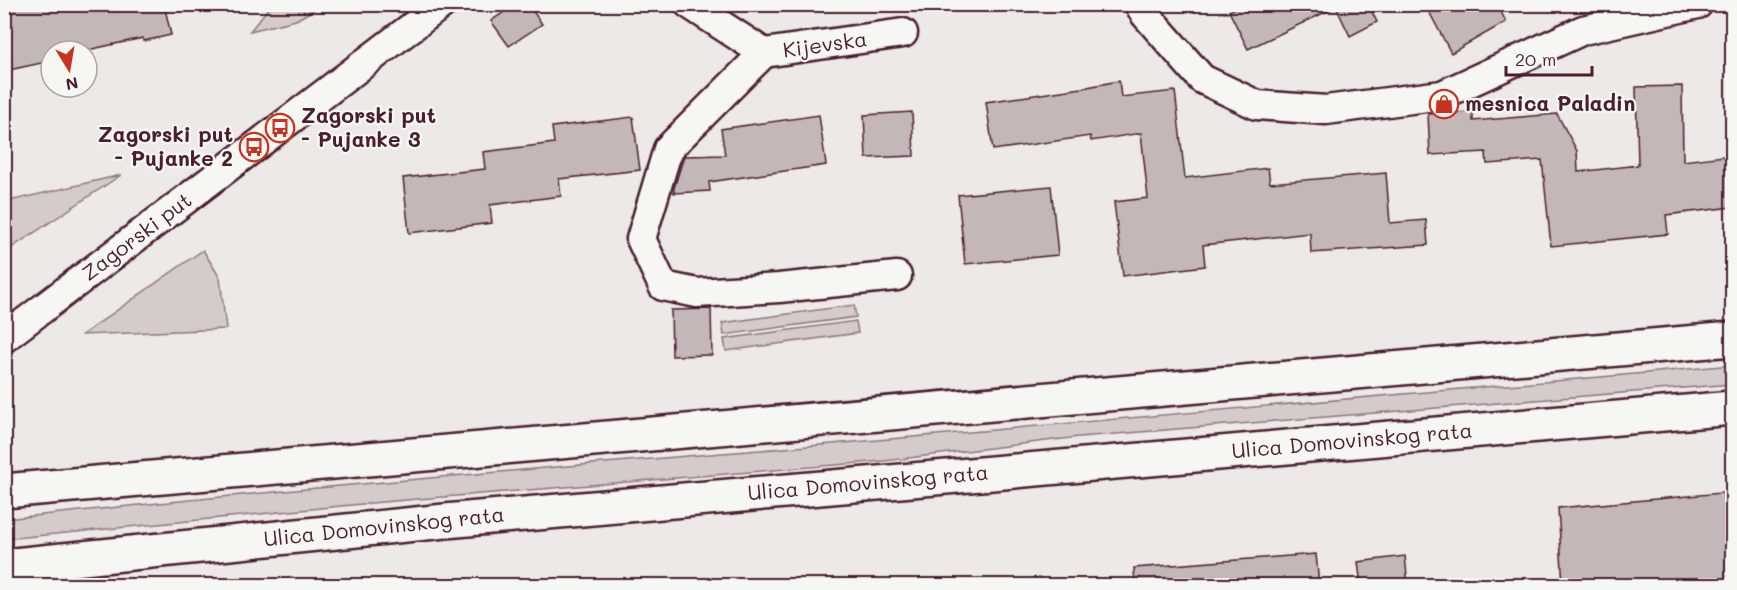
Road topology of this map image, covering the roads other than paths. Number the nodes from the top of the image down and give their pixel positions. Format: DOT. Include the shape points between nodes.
graph roads {
  1 [pos="442,4"];
  2 [pos="689,4"];
  3 [pos="1698,4"];
  4 [pos="1150,8"];
  5 [pos="903,33"];
  6 [pos="764,53"];
  7 [pos="897,276"];
  8 [pos="4,338"];
  9 [pos="1732,339"];
  10 [pos="1732,408"];
  11 [pos="4,491"];
  12 [pos="4,566"];
  1 -- 8 [label="street, Zagorski put"];
  2 -- 6 [label="street, Kijevska"];
  3 -- 4 [label="street" via="1584,30 1442,95 1326,110 1257,105 1202,79"];
  5 -- 6 [label="street, Kijevska"];
  6 -- 7 [label="street" via="668,149 641,239 663,286 697,293"];
  9 -- 11 [label="main road"];
  10 -- 12 [label="main road, Ulica Domovinskog rata" via="433,522"];
}
